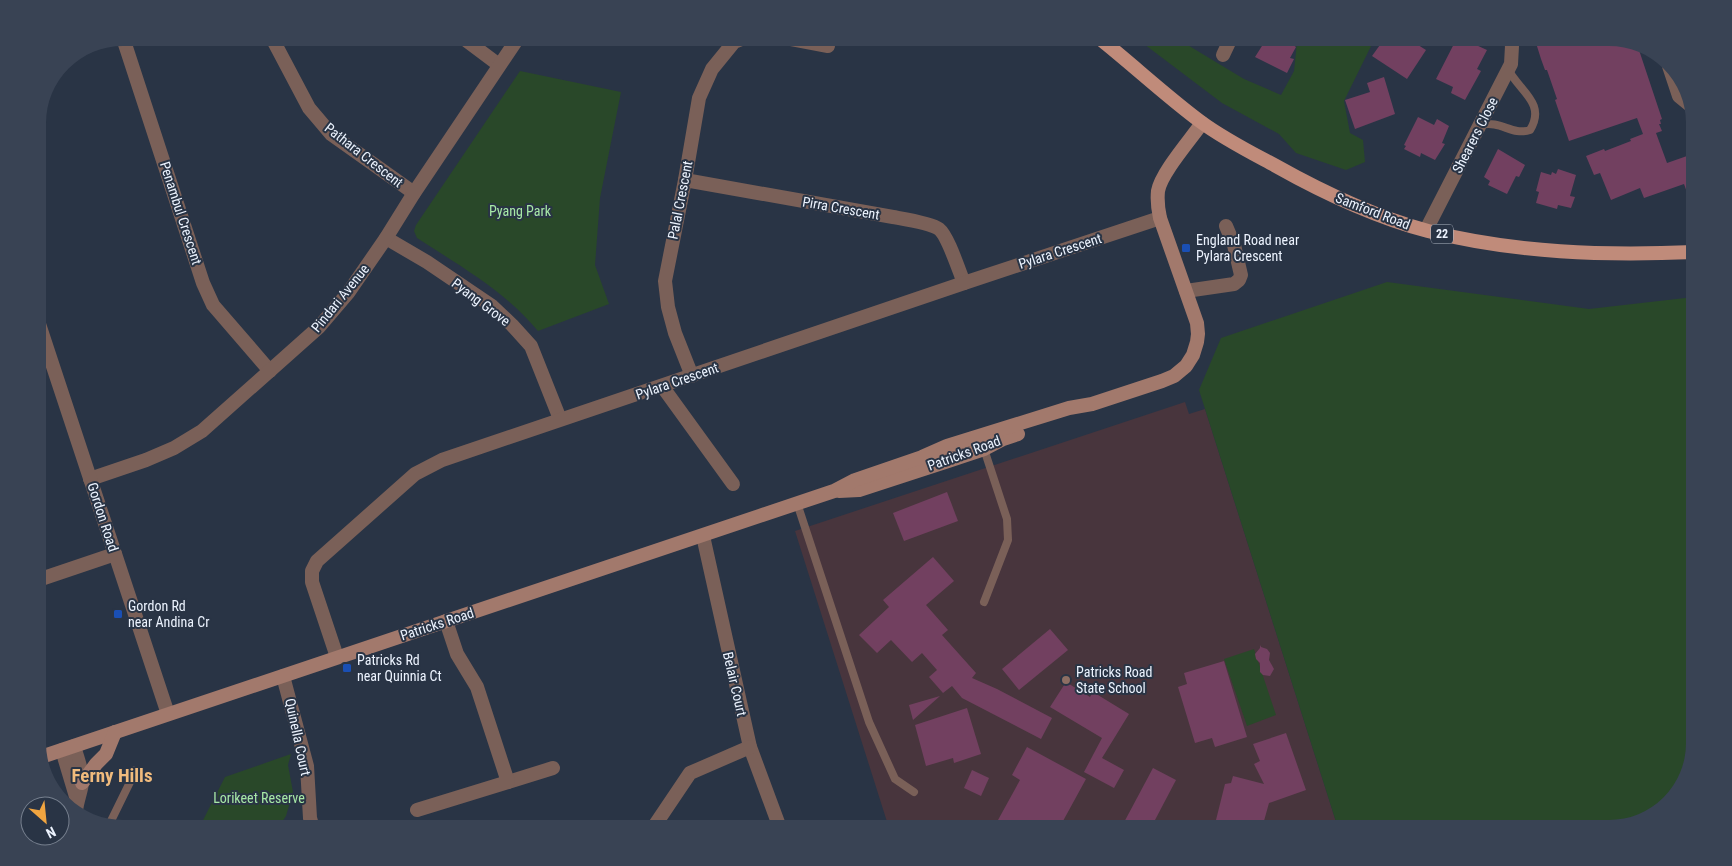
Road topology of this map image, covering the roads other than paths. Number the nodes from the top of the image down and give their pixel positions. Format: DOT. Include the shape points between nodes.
graph roads {
  1 [pos="126,46"];
  2 [pos="276,46"];
  3 [pos="473,46"];
  4 [pos="513,46"];
  5 [pos="731,46"];
  6 [pos="1109,46"];
  7 [pos="1227,46"];
  8 [pos="1512,46"];
  9 [pos="1223,55"];
  10 [pos="499,66"];
  11 [pos="1508,69"];
  12 [pos="1675,84"];
  13 [pos="1682,98"];
  14 [pos="1202,123"];
  15 [pos="1480,126"];
  16 [pos="685,180"];
  17 [pos="414,193"];
  18 [pos="1160,218"];
  19 [pos="1226,226"];
  20 [pos="1426,230"];
  21 [pos="386,238"];
  22 [pos="1686,252"];
  23 [pos="964,282"];
  24 [pos="1186,291"];
  25 [pos="46,344"];
  26 [pos="270,371"];
  27 [pos="692,376"];
  28 [pos="662,386"];
  29 [pos="1092,404"];
  30 [pos="560,419"];
  31 [pos="984,448"];
  32 [pos="90,479"];
  33 [pos="733,484"];
  34 [pos="834,491"];
  35 [pos="797,503"];
  36 [pos="703,536"];
  37 [pos="115,554"];
  38 [pos="46,577"];
  39 [pos="984,602"];
  40 [pos="446,621"];
  41 [pos="338,657"];
  42 [pos="283,676"];
  43 [pos="168,714"];
  44 [pos="115,732"];
  45 [pos="750,747"];
  46 [pos="68,748"];
  47 [pos="48,755"];
  48 [pos="553,768"];
  49 [pos="134,770"];
  50 [pos="508,782"];
  51 [pos="82,783"];
  52 [pos="914,792"];
  53 [pos="76,803"];
  54 [pos="77,804"];
  55 [pos="418,810"];
  56 [pos="111,818"];
  57 [pos="311,820"];
  58 [pos="658,820"];
  59 [pos="777,820"];
  1 -- 26 [label="street, Penambul Crescent" via="213,304"];
  2 -- 17 [label="street, Pathara Crescent" via="309,108 331,134"];
  3 -- 10 [label="street"];
  4 -- 10 [label="street, Pindari Avenue"];
  5 -- 16 [label="street, Palal Crescent" via="712,69 699,98"];
  6 -- 14 [label="main road, Samford Road / 22"];
  7 -- 9 [label="street"];
  8 -- 11 [label="street, Shearers Close"];
  10 -- 17 [label="street, Pindari Avenue"];
  11 -- 15 [label="street, Shearers Close"];
  11 -- 15 [label="lane" via="1530,98 1535,122 1530,130 1521,132 1494,123"];
  12 -- 13 [label="street"];
  14 -- 18 [label="main road" via="1162,178 1157,205"];
  14 -- 20 [label="main road, Samford Road / 22" via="1323,191 1376,214"];
  15 -- 20 [label="street, Shearers Close"];
  16 -- 23 [label="street, Pirra Crescent" via="893,217 939,229"];
  16 -- 27 [label="street, Palal Crescent" via="665,281 675,333"];
  17 -- 21 [label="street, Pindari Avenue"];
  18 -- 23 [label="street, Pylara Crescent"];
  18 -- 24 [label="main road"];
  19 -- 24 [label="street" via="1234,245 1241,275 1239,280 1234,284"];
  20 -- 22 [label="main road, Samford Road / 22" via="1539,250"];
  21 -- 26 [label="street, Pindari Avenue" via="348,293 319,327"];
  21 -- 30 [label="street, Pyang Grove" via="492,306 512,325 531,346"];
  23 -- 27 [label="street, Pylara Crescent"];
  24 -- 29 [label="main road, Patricks Road" via="1198,334 1193,355 1186,366 1174,376"];
  25 -- 32 [label="street, Gordon Road"];
  26 -- 32 [label="street, Pindari Avenue" via="202,431 174,448"];
  27 -- 28 [label="street, Pylara Crescent"];
  28 -- 30 [label="street, Pylara Crescent"];
  28 -- 33 [label="street"];
  29 -- 31 [label="main road, Patricks Road" via="1072,416"];
  29 -- 34 [label="main road, Patricks Road" via="1069,408 947,446"];
  30 -- 41 [label="street, Pylara Crescent" via="442,460 415,474 317,561 312,571 312,582"];
  31 -- 34 [label="main road, Patricks Road" via="859,490"];
  31 -- 39 [label="lane" via="1007,519 1008,540"];
  32 -- 37 [label="street, Gordon Road"];
  34 -- 35 [label="main road, Patricks Road"];
  35 -- 36 [label="main road, Patricks Road"];
  35 -- 52 [label="lane" via="869,722 895,779"];
  36 -- 40 [label="main road, Patricks Road"];
  36 -- 45 [label="street, Belair Court"];
  37 -- 38 [label="street"];
  37 -- 43 [label="street, Gordon Road"];
  40 -- 41 [label="main road, Patricks Road"];
  40 -- 50 [label="street" via="458,654 477,687"];
  41 -- 42 [label="main road, Patricks Road"];
  42 -- 43 [label="main road, Patricks Road"];
  42 -- 57 [label="street, Quinella Court" via="306,766"];
  43 -- 44 [label="main road, Patricks Road"];
  44 -- 46 [label="main road, Patricks Road"];
  44 -- 51 [label="main road" via="106,754"];
  45 -- 58 [label="street" via="690,772"];
  45 -- 59 [label="street, Belair Court"];
  46 -- 47 [label="main road, Patricks Road"];
  46 -- 51 [label="street" via="81,771"];
  46 -- 53 [label="street"];
  48 -- 50 [label="street"];
  49 -- 56 [label="lane"];
  50 -- 55 [label="street"];
  51 -- 54 [label="street"];
}
